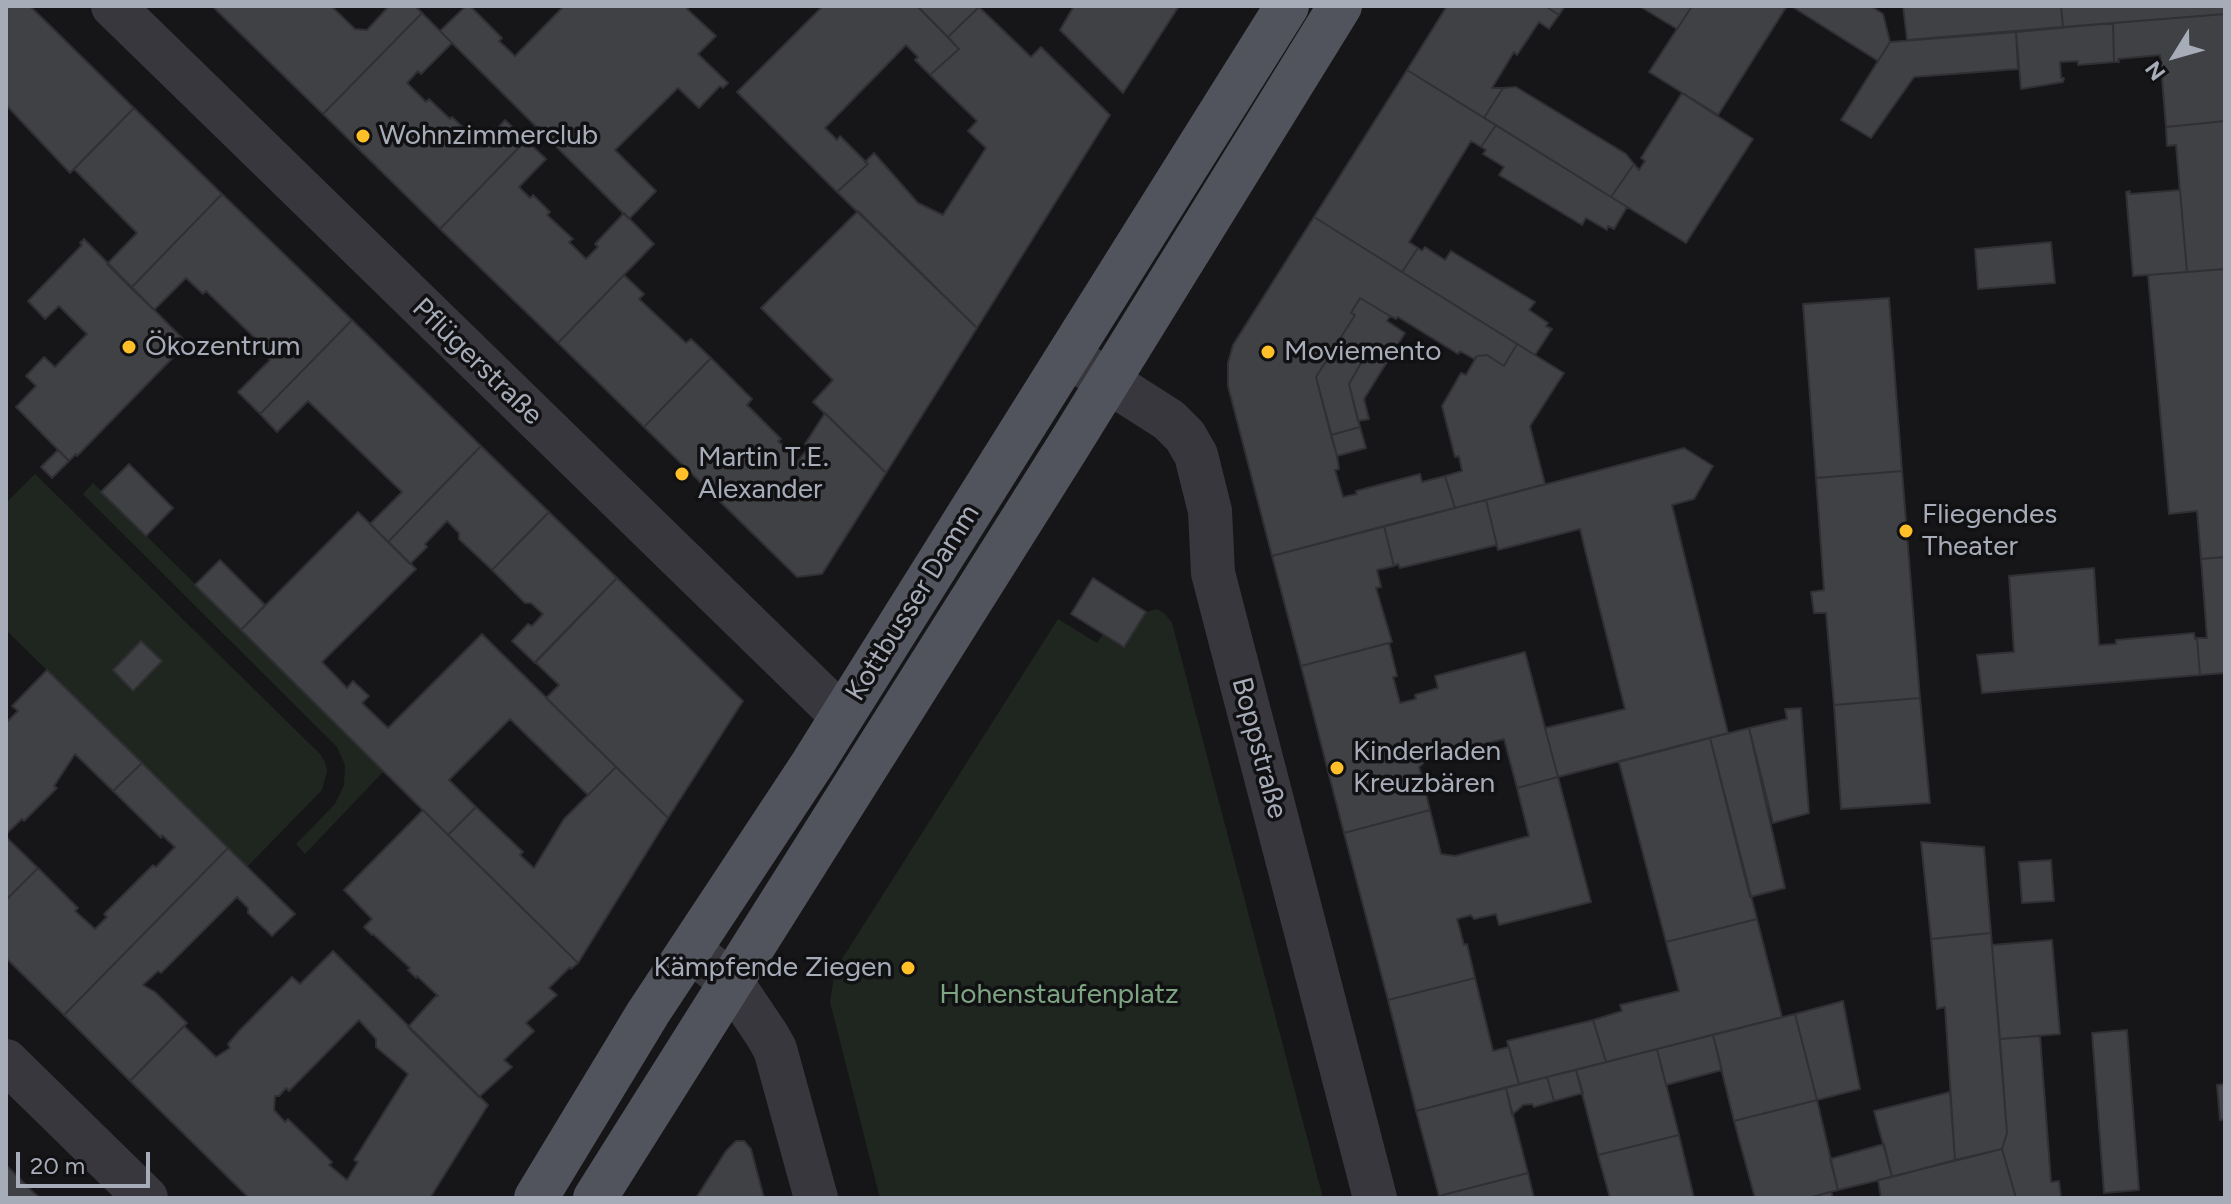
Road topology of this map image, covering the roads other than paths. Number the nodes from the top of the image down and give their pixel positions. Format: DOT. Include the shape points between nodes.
graph roads {
  1 [pos="113,6"];
  2 [pos="1287,6"];
  3 [pos="1340,6"];
  4 [pos="1068,356"];
  5 [pos="1109,380"];
  6 [pos="842,716"];
  7 [pos="690,950"];
  8 [pos="732,983"];
  9 [pos="6,1061"];
  10 [pos="146,1198"];
  11 [pos="536,1198"];
  12 [pos="595,1198"];
  13 [pos="816,1198"];
  14 [pos="1375,1198"];
  1 -- 6 [label="street, Pflügerstraße"];
  2 -- 4 [label="main road, Kottbusser Damm"];
  3 -- 5 [label="main road, Kottbusser Damm"];
  4 -- 5 [label="street, Boppstraße"];
  4 -- 6 [label="main road, Kottbusser Damm"];
  5 -- 8 [label="main road, Kottbusser Damm"];
  5 -- 14 [label="street, Boppstraße" via="1169,420 1196,455 1210,511 1213,573"];
  6 -- 7 [label="main road, Kottbusser Damm"];
  7 -- 8 [label="street"];
  7 -- 11 [label="main road, Kottbusser Damm"];
  8 -- 12 [label="main road, Kottbusser Damm"];
  8 -- 13 [label="street" via="775,1049"];
  9 -- 10 [label="street"];
}
